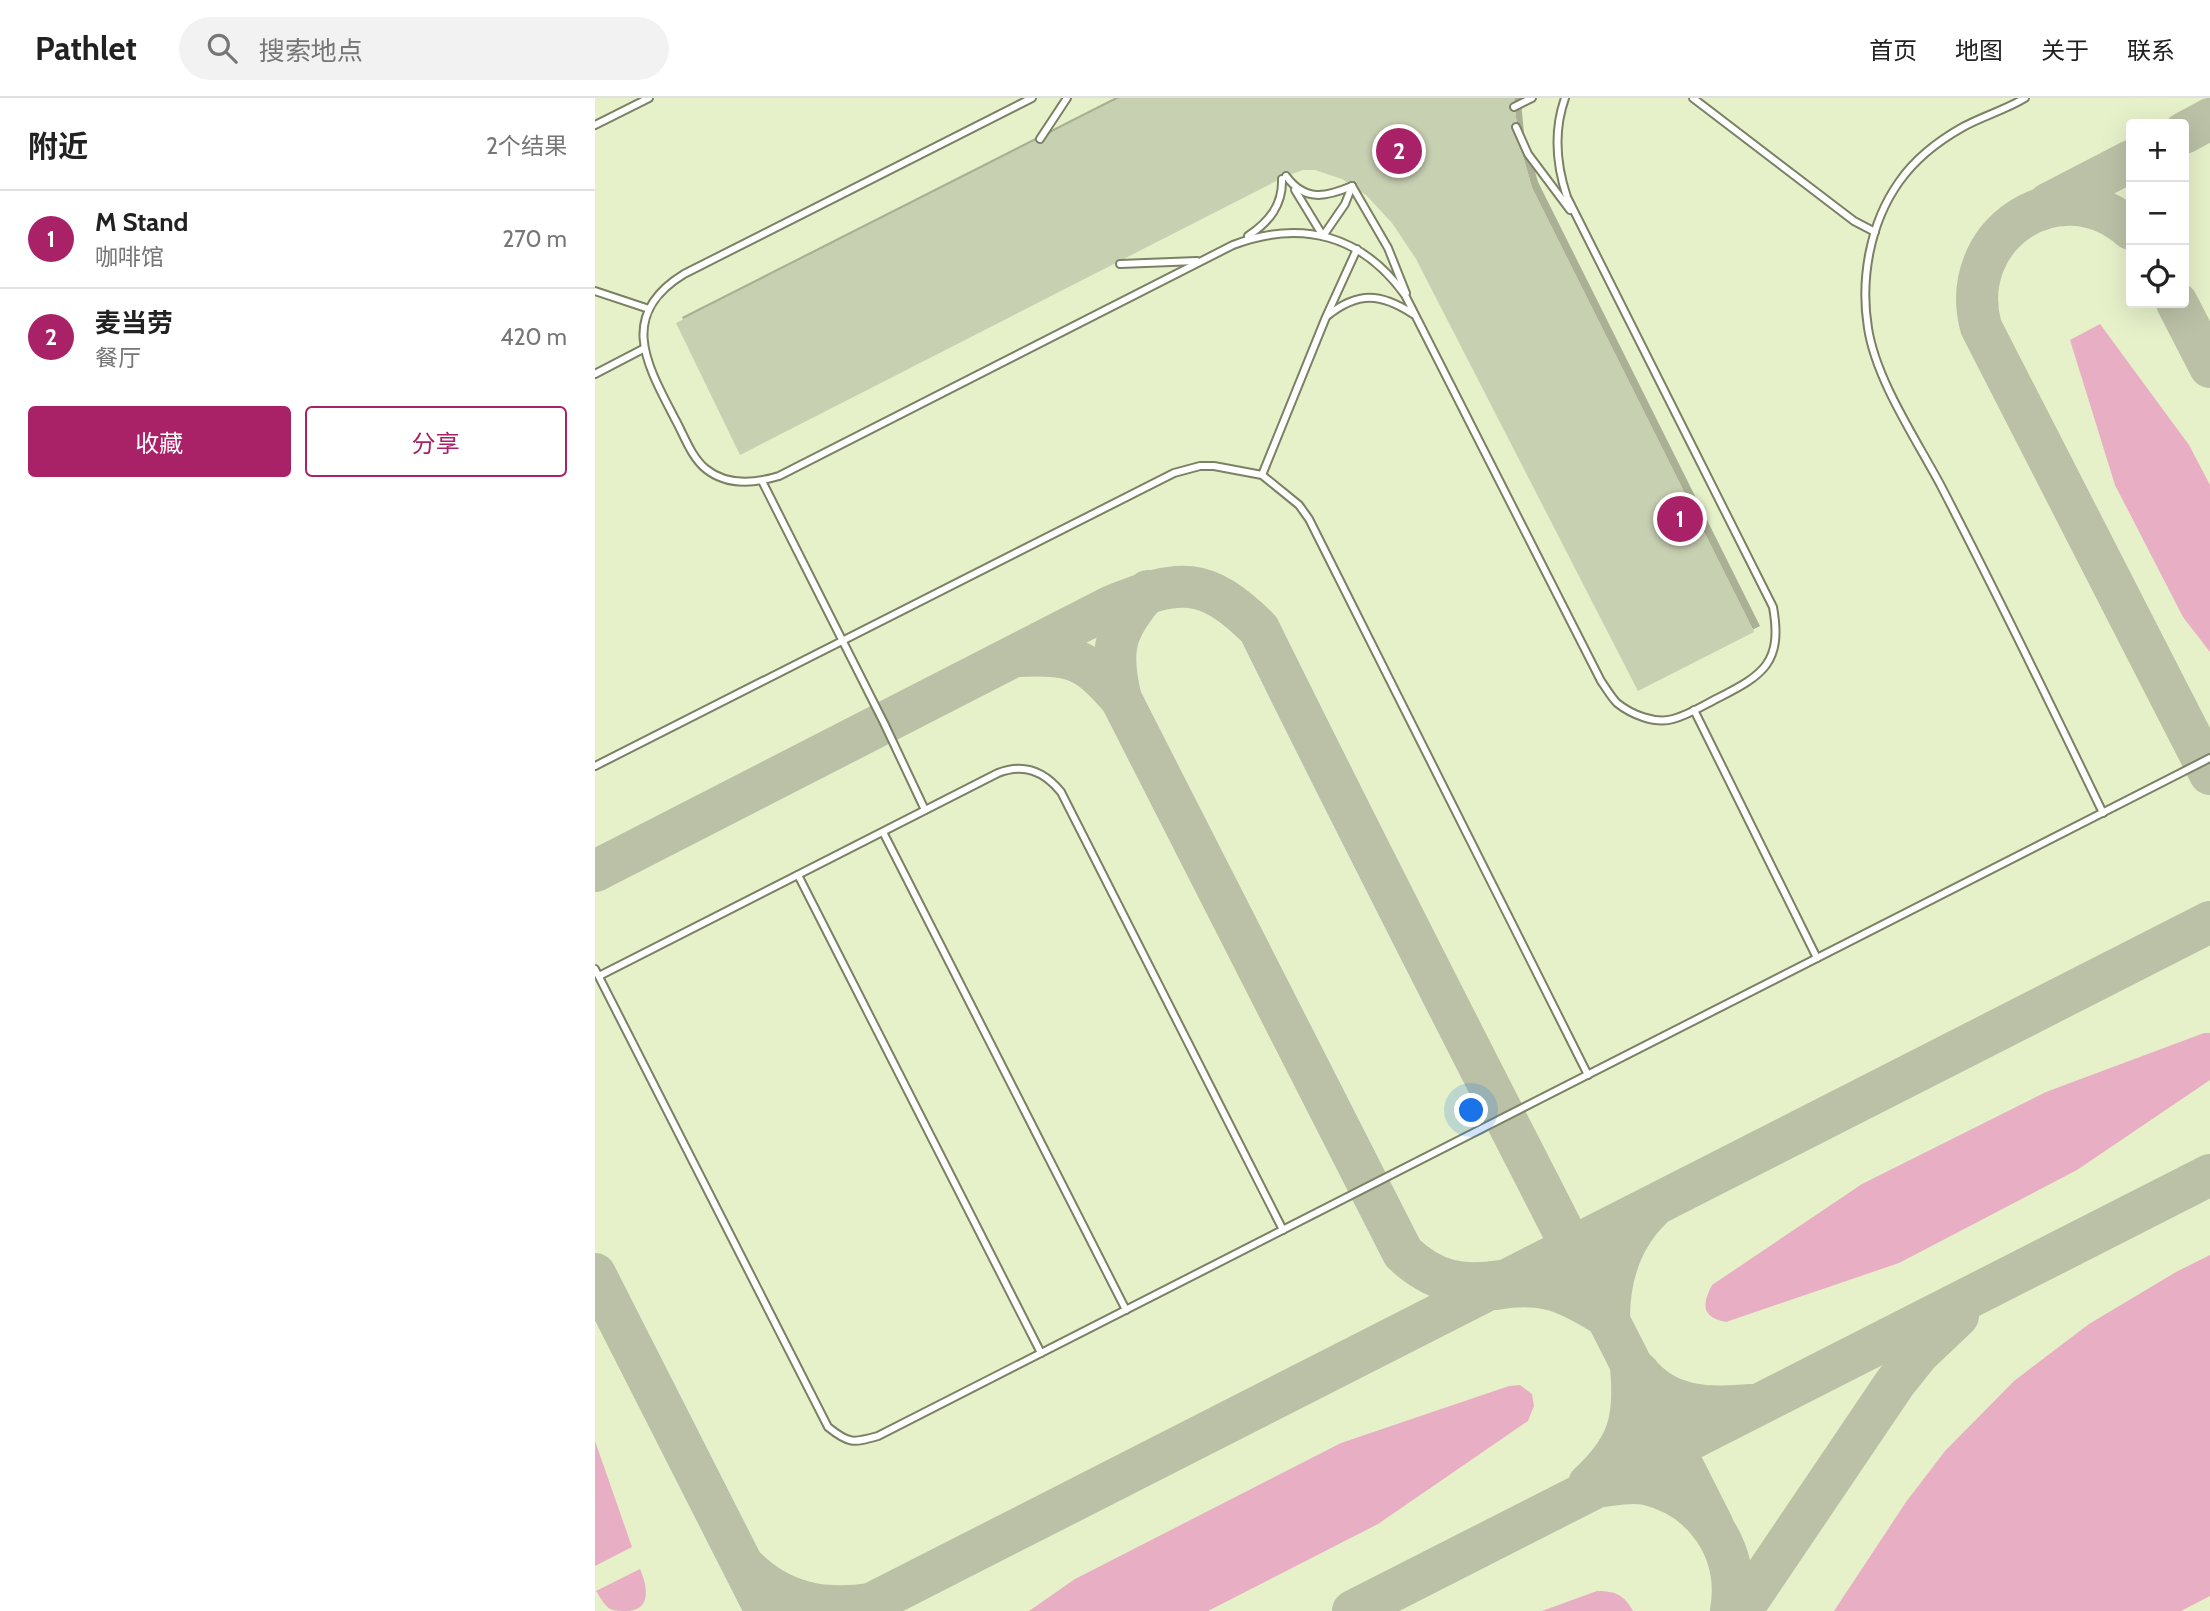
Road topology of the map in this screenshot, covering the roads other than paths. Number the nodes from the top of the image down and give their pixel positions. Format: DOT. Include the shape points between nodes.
graph roads {
  1 [pos="649,98"];
  2 [pos="1032,98"];
  3 [pos="1067,98"];
  4 [pos="1565,98"];
  5 [pos="1693,98"];
  6 [pos="2025,98"];
  7 [pos="1528,99"];
  8 [pos="1514,107"];
  9 [pos="595,125"];
  10 [pos="1516,127"];
  11 [pos="1040,139"];
  12 [pos="1293,185"];
  13 [pos="1352,186"];
  14 [pos="1577,220"];
  15 [pos="1875,232"];
  16 [pos="1323,236"];
  17 [pos="1233,245"];
  18 [pos="1357,249"];
  19 [pos="1202,260"];
  20 [pos="1120,264"];
  21 [pos="595,291"];
  22 [pos="649,309"];
  23 [pos="1415,315"];
  24 [pos="1326,317"];
  25 [pos="643,349"];
  26 [pos="595,374"];
  27 [pos="1262,475"];
  28 [pos="762,481"];
  29 [pos="841,641"];
  30 [pos="1694,710"];
  31 [pos="2210,758"];
  32 [pos="595,766"];
  33 [pos="925,810"];
  34 [pos="2103,813"];
  35 [pos="883,832"];
  36 [pos="798,875"];
  37 [pos="1817,958"];
  38 [pos="595,969"];
  39 [pos="599,976"];
  40 [pos="1587,1075"];
  41 [pos="1283,1230"];
  42 [pos="1126,1310"];
  43 [pos="1041,1353"];
  1 -- 9 [label="lane"];
  2 -- 22 [label="lane" via="684,274 659,293"];
  3 -- 11 [label="lane"];
  4 -- 14 [label="lane" via="1557,154 1560,176"];
  5 -- 15 [label="lane" via="1854,221"];
  6 -- 15 [label="lane" via="1963,127 1916,161 1898,183"];
  7 -- 8 [label="lane"];
  10 -- 14 [label="lane" via="1532,160"];
  12 -- 13 [label="lane" via="1320,196"];
  12 -- 16 [label="lane"];
  12 -- 17 [label="lane" via="1284,177 1280,203 1271,217"];
  13 -- 16 [label="lane"];
  13 -- 23 [label="lane" via="1388,248"];
  14 -- 30 [label="lane" via="1773,607 1775,647 1765,668 1751,681"];
  15 -- 34 [label="lane" via="1867,269 1866,308 1881,371"];
  16 -- 17 [label="lane" via="1270,235"];
  16 -- 18 [label="lane"];
  17 -- 19 [label="lane"];
  18 -- 23 [label="lane" via="1391,277"];
  18 -- 24 [label="lane"];
  19 -- 20 [label="lane"];
  19 -- 28 [label="lane" via="798,468"];
  21 -- 22 [label="lane"];
  22 -- 25 [label="lane"];
  23 -- 24 [label="lane" via="1397,303 1375,297 1352,300"];
  23 -- 30 [label="lane" via="1601,681 1616,702 1654,720"];
  24 -- 27 [label="lane"];
  25 -- 26 [label="lane"];
  25 -- 28 [label="lane" via="658,387 706,470 740,482"];
  27 -- 29 [label="lane" via="1214,466 1174,473"];
  27 -- 40 [label="lane" via="1309,519"];
  28 -- 29 [label="lane"];
  29 -- 32 [label="lane"];
  29 -- 33 [label="lane"];
  30 -- 37 [label="lane"];
  31 -- 34 [label="lane"];
  33 -- 35 [label="lane"];
  33 -- 41 [label="lane" via="1008,769 1030,769 1051,780"];
  34 -- 37 [label="lane"];
  35 -- 36 [label="lane"];
  35 -- 42 [label="lane"];
  36 -- 39 [label="lane"];
  36 -- 43 [label="lane"];
  37 -- 40 [label="lane"];
  38 -- 39 [label="lane"];
  39 -- 43 [label="lane" via="828,1427 843,1440 859,1442 879,1436"];
  40 -- 41 [label="lane"];
  41 -- 42 [label="lane"];
  42 -- 43 [label="lane"];
}
